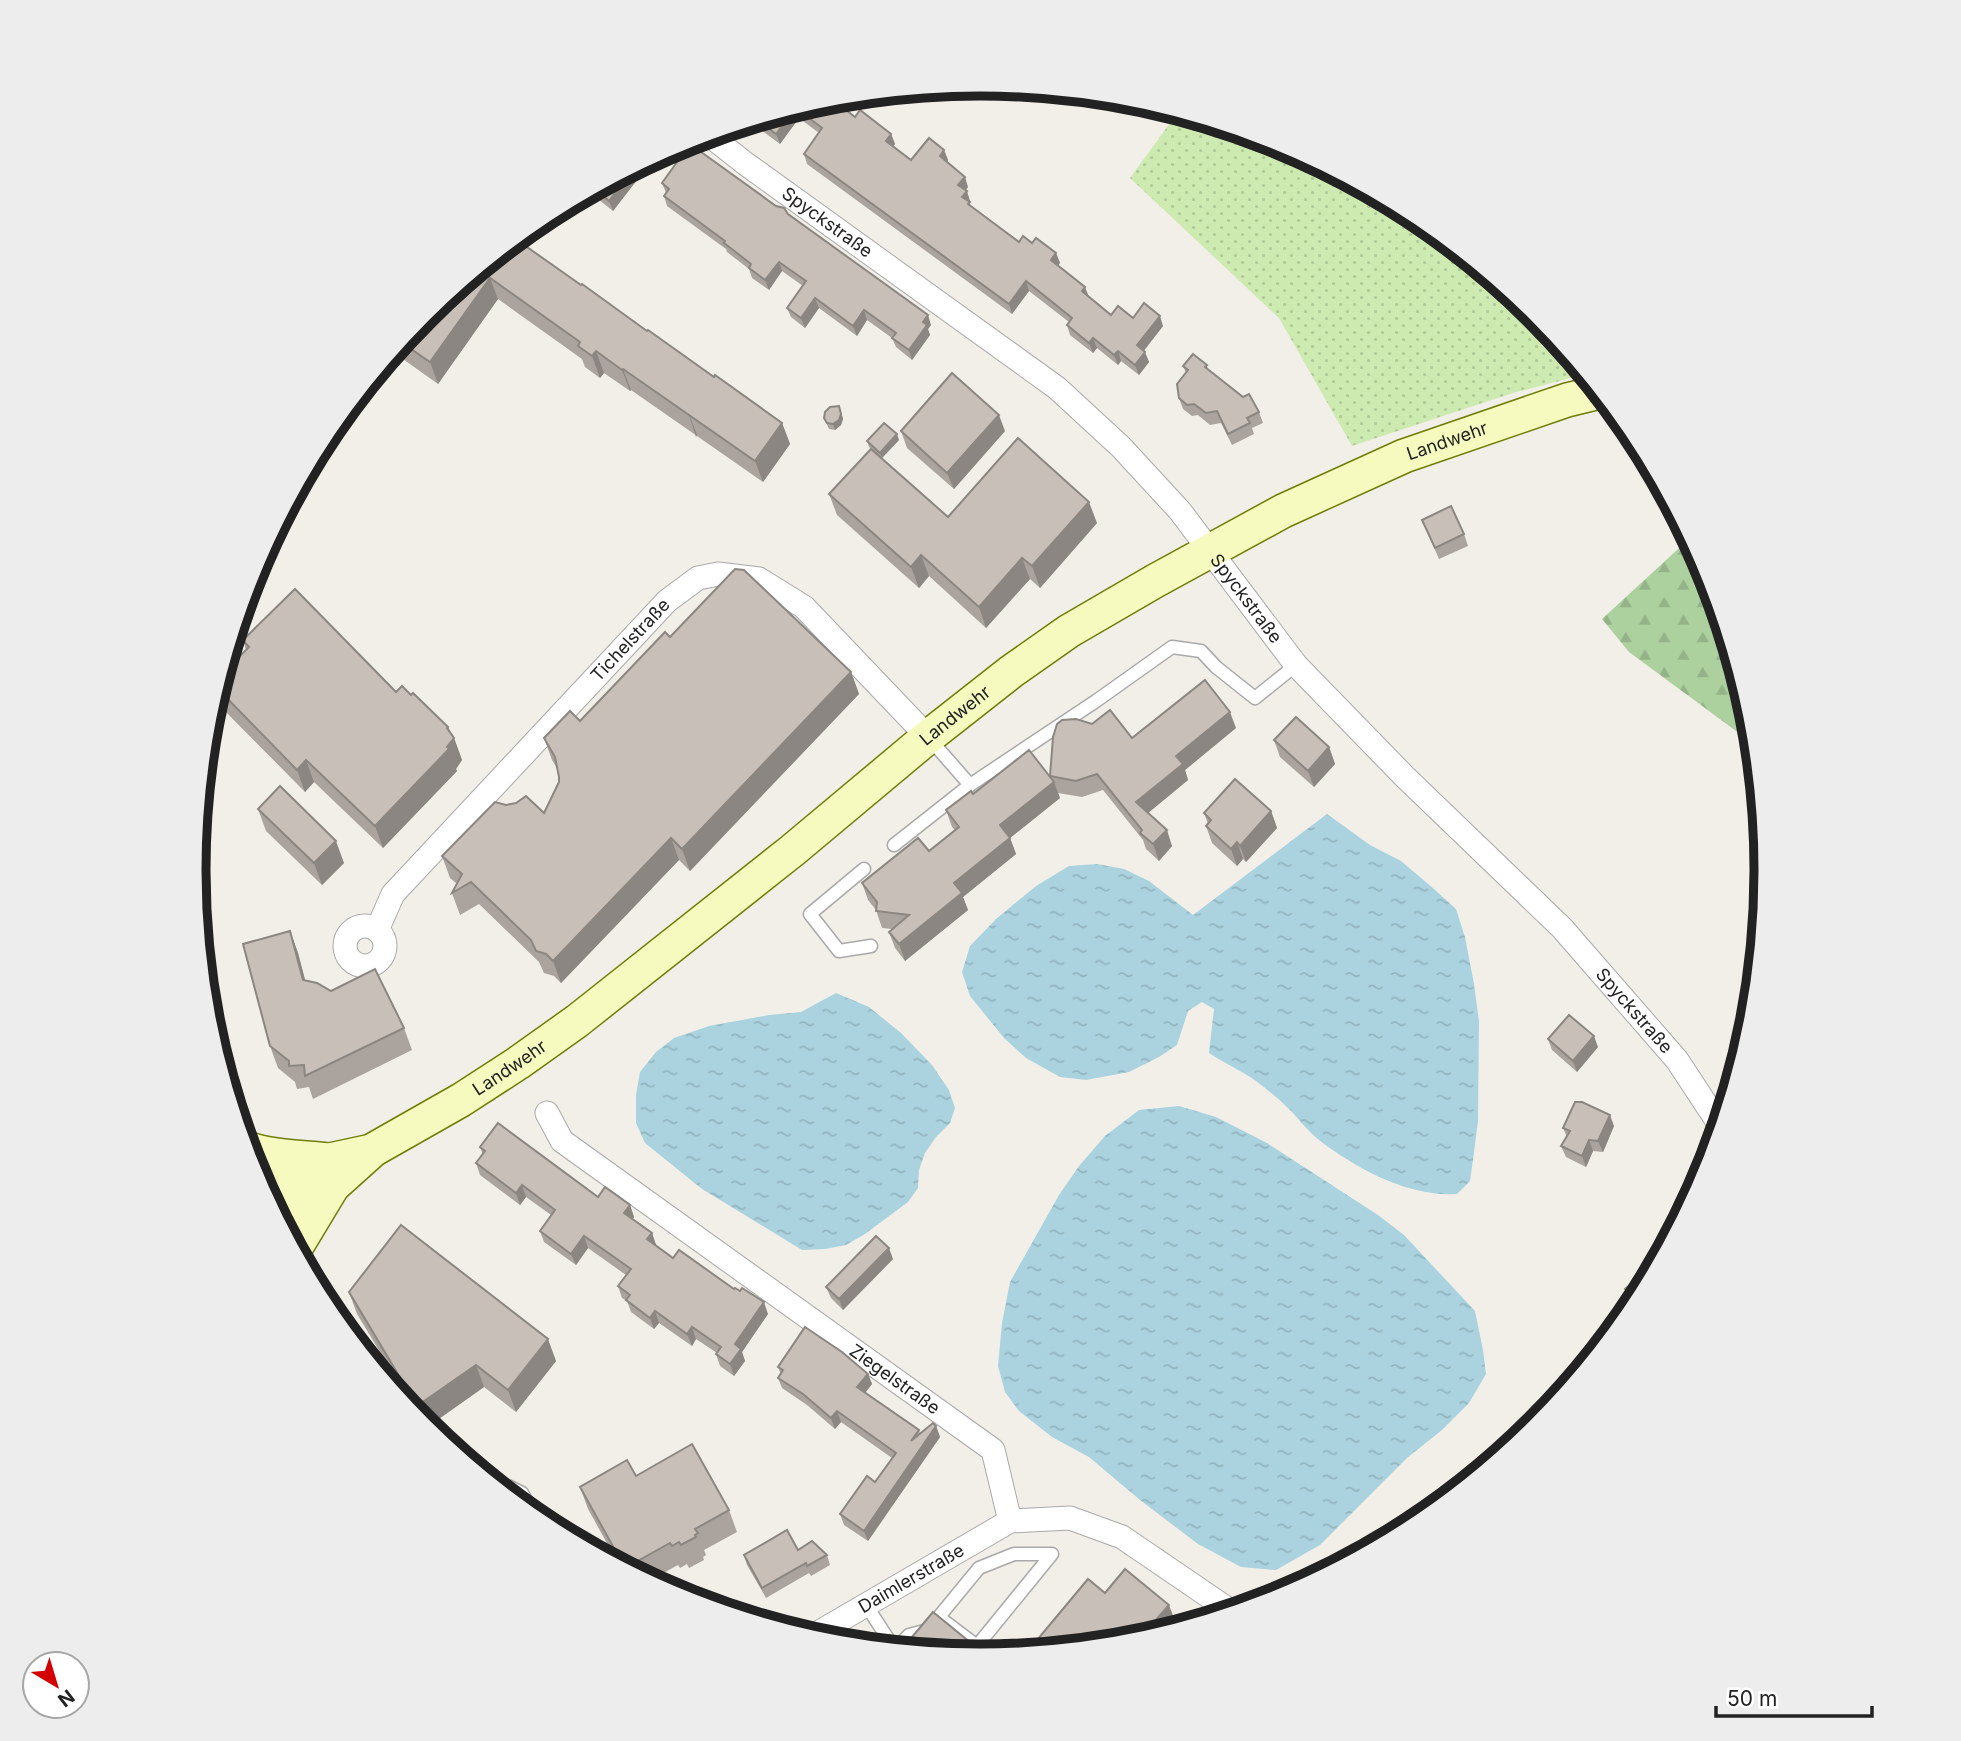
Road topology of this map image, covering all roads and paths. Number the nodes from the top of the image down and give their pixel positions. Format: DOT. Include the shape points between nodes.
graph roads {
  1 [pos="718,142"];
  2 [pos="1591,394"];
  3 [pos="1210,552"];
  4 [pos="1296,665"];
  5 [pos="928,737"];
  6 [pos="970,785"];
  7 [pos="894,845"];
  8 [pos="864,869"];
  9 [pos="377,930"];
  10 [pos="871,946"];
  11 [pos="547,1113"];
  12 [pos="1715,1117"];
  13 [pos="259,1152"];
  14 [pos="331,1173"];
  15 [pos="274,1186"];
  16 [pos="284,1209"];
  17 [pos="300,1239"];
  18 [pos="1010,1521"];
  19 [pos="866,1605"];
  20 [pos="1223,1606"];
  21 [pos="939,1617"];
  22 [pos="825,1629"];
  23 [pos="889,1639"];
  24 [pos="903,1640"];
  25 [pos="975,1645"];
  26 [pos="978,1645"];
  1 -- 3 [label="street, Spyckstraße" via="1057,388 1121,447 1180,511"];
  2 -- 3 [label="main road, Landwehr" via="1404,456 1283,511"];
  3 -- 4 [label="street, Spyckstraße"];
  3 -- 5 [label="main road, Landwehr" via="1069,631"];
  4 -- 6 [label="lane" via="1255,698 1201,651 1172,647"];
  4 -- 12 [label="street, Spyckstraße" via="1562,928 1677,1060"];
  5 -- 6 [label="lane"];
  5 -- 9 [label="street, Tichelstraße" via="804,607 759,579 718,574 698,578 667,601 393,894"];
  5 -- 14 [label="main road, Landwehr" via="577,1021 472,1093"];
  6 -- 7 [label="lane"];
  8 -- 10 [label="lane" via="810,914 839,951"];
  11 -- 18 [label="street, Ziegelstraße" via="562,1141 993,1450"];
  13 -- 14 [label="main road" via="284,1155"];
  14 -- 15 [label="main road, Landwehr"];
  14 -- 16 [label="main road, Landwehr"];
  14 -- 17 [label="main road"];
  18 -- 19 [label="street, Daimlerstraße"];
  18 -- 20 [label="street" via="1070,1518 1122,1536"];
  19 -- 22 [label="street, Daimlerstraße"];
  19 -- 23 [label="lane"];
  21 -- 24 [label="lane" via="928,1630"];
  21 -- 25 [label="lane"];
  21 -- 26 [label="lane" via="979,1568 1014,1554 1052,1554"];
}
